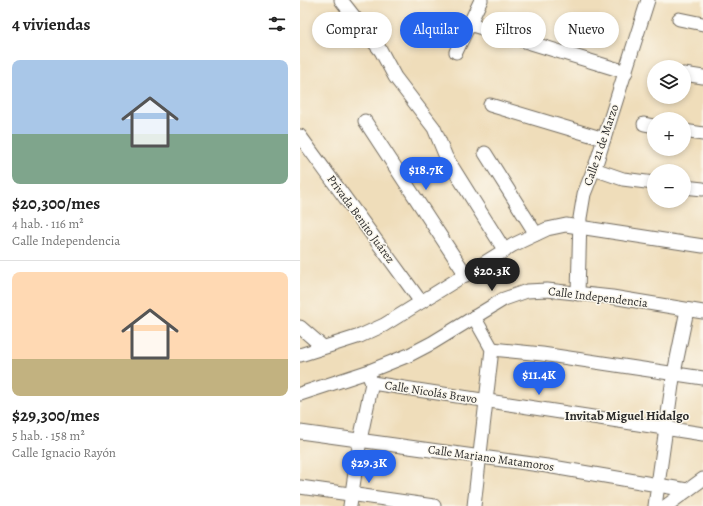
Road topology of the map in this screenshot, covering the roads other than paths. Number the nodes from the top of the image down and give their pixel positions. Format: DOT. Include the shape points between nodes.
graph roads {
  1 [pos="340,0"];
  2 [pos="480,0"];
  3 [pos="648,0"];
  4 [pos="473,17"];
  5 [pos="679,19"];
  6 [pos="703,24"];
  7 [pos="473,25"];
  8 [pos="458,48"];
  9 [pos="456,52"];
  10 [pos="626,72"];
  11 [pos="691,75"];
  12 [pos="703,77"];
  13 [pos="490,105"];
  14 [pos="365,121"];
  15 [pos="691,132"];
  16 [pos="703,134"];
  17 [pos="300,136"];
  18 [pos="604,139"];
  19 [pos="485,153"];
  20 [pos="594,169"];
  21 [pos="647,182"];
  22 [pos="691,188"];
  23 [pos="703,189"];
  24 [pos="580,227"];
  25 [pos="536,234"];
  26 [pos="703,246"];
  27 [pos="504,251"];
  28 [pos="466,275"];
  29 [pos="578,294"];
  30 [pos="421,302"];
  31 [pos="687,310"];
  32 [pos="703,312"];
  33 [pos="474,317"];
  34 [pos="300,327"];
  35 [pos="323,347"];
  36 [pos="492,349"];
  37 [pos="300,355"];
  38 [pos="674,373"];
  39 [pos="370,378"];
  40 [pos="703,378"];
  41 [pos="300,394"];
  42 [pos="486,401"];
  43 [pos="666,428"];
  44 [pos="300,432"];
  45 [pos="703,434"];
  46 [pos="360,440"];
  47 [pos="480,458"];
  48 [pos="703,479"];
  49 [pos="658,484"];
  50 [pos="300,487"];
  51 [pos="687,490"];
  52 [pos="351,500"];
  53 [pos="434,506"];
  54 [pos="474,506"];
  55 [pos="655,506"];
  56 [pos="666,506"];
  1 -- 27 [label="street" via="381,51 395,77 434,128 446,157"];
  2 -- 4 [label="street"];
  3 -- 10 [label="street, Calle 21 de Marzo"];
  5 -- 6 [label="street"];
  7 -- 10 [label="street"];
  8 -- 9 [label="street"];
  10 -- 18 [label="street, Calle 21 de Marzo"];
  11 -- 12 [label="street"];
  13 -- 18 [label="street"];
  14 -- 28 [label="street"];
  15 -- 16 [label="street"];
  17 -- 30 [label="street, Privada Benito Juárez"];
  18 -- 20 [label="street, Calle 21 de Marzo"];
  19 -- 25 [label="street"];
  20 -- 21 [label="street" via="623,179"];
  20 -- 24 [label="street, Calle 21 de Marzo" via="584,194"];
  22 -- 23 [label="street"];
  24 -- 25 [label="street" via="566,225"];
  24 -- 26 [label="street"];
  24 -- 29 [label="street, Calle 21 de Marzo"];
  25 -- 27 [label="street"];
  27 -- 28 [label="street"];
  28 -- 30 [label="street"];
  29 -- 31 [label="street, Calle Independencia"];
  29 -- 33 [label="street, Calle Independencia" via="547,290 527,291 504,299"];
  30 -- 35 [label="street" via="384,325 360,336"];
  31 -- 32 [label="street, Calle Independencia"];
  31 -- 38 [label="street"];
  33 -- 36 [label="street"];
  33 -- 39 [label="street, Calle Independencia"];
  34 -- 35 [label="street"];
  35 -- 37 [label="street"];
  36 -- 38 [label="street"];
  36 -- 42 [label="street"];
  38 -- 40 [label="street"];
  38 -- 43 [label="street"];
  39 -- 41 [label="street, Calle Independencia"];
  39 -- 42 [label="street, Calle Nicolás Bravo"];
  39 -- 46 [label="street"];
  42 -- 43 [label="street, Calle Nicolás Bravo"];
  42 -- 47 [label="street"];
  43 -- 45 [label="street, Calle Nicolás Bravo"];
  43 -- 49 [label="street"];
  44 -- 46 [label="street, Calle Mariano Matamoros"];
  46 -- 47 [label="street, Calle Mariano Matamoros"];
  46 -- 52 [label="street"];
  47 -- 49 [label="street, Calle Mariano Matamoros"];
  47 -- 54 [label="street"];
  48 -- 51 [label="street"];
  49 -- 51 [label="street, Calle Mariano Matamoros"];
  49 -- 55 [label="street"];
  50 -- 52 [label="street"];
  51 -- 56 [label="street"];
  52 -- 53 [label="street"];
}
